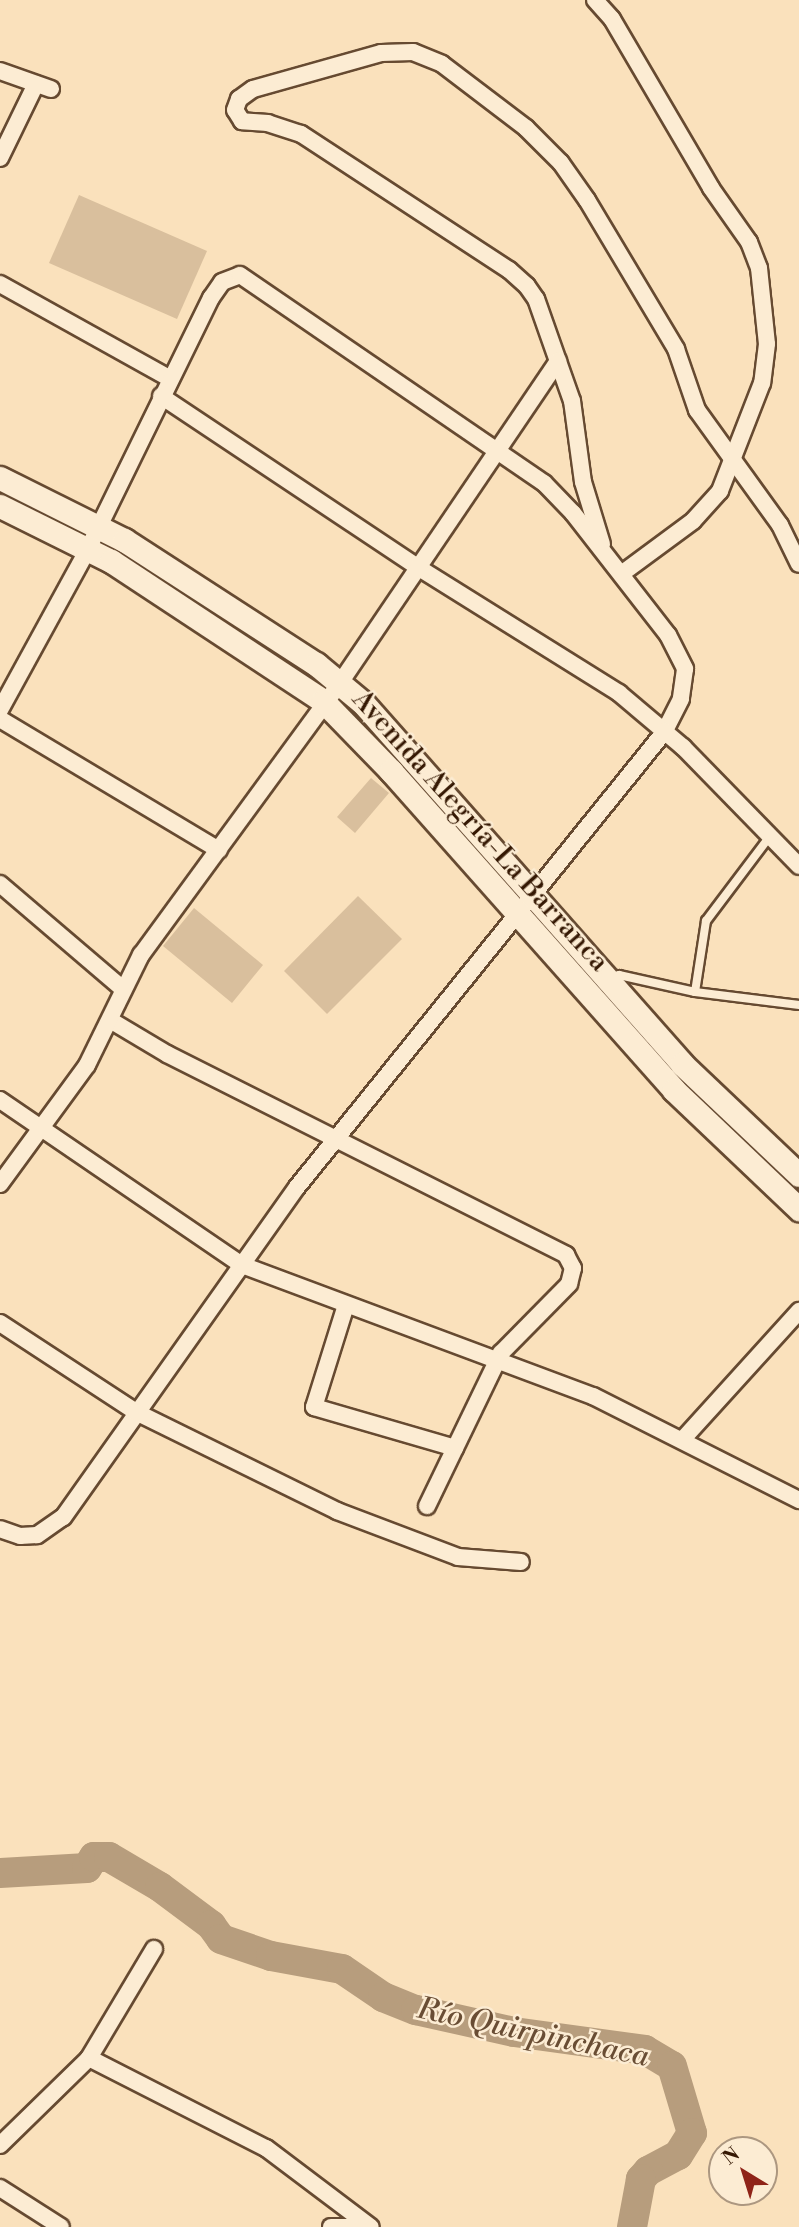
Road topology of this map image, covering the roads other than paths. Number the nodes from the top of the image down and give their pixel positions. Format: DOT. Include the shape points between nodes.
graph roads {
  1 [pos="595,0"];
  2 [pos="0,71"];
  3 [pos="0,158"];
  4 [pos="0,285"];
  5 [pos="558,361"];
  6 [pos="169,378"];
  7 [pos="161,396"];
  8 [pos="498,450"];
  9 [pos="735,461"];
  10 [pos="0,478"];
  11 [pos="0,506"];
  12 [pos="99,527"];
  13 [pos="88,550"];
  14 [pos="605,553"];
  15 [pos="799,564"];
  16 [pos="419,568"];
  17 [pos="621,574"];
  18 [pos="340,683"];
  19 [pos="323,701"];
  20 [pos="0,710"];
  21 [pos="0,719"];
  22 [pos="665,730"];
  23 [pos="771,836"];
  24 [pos="219,850"];
  25 [pos="799,866"];
  26 [pos="0,884"];
  27 [pos="533,895"];
  28 [pos="517,915"];
  29 [pos="607,979"];
  30 [pos="123,989"];
  31 [pos="695,992"];
  32 [pos="799,1005"];
  33 [pos="110,1020"];
  34 [pos="0,1100"];
  35 [pos="41,1128"];
  36 [pos="336,1137"];
  37 [pos="799,1175"];
  38 [pos="0,1184"];
  39 [pos="799,1209"];
  40 [pos="242,1265"];
  41 [pos="346,1305"];
  42 [pos="799,1311"];
  43 [pos="0,1323"];
  44 [pos="496,1363"];
  45 [pos="136,1412"];
  46 [pos="683,1438"];
  47 [pos="455,1448"];
  48 [pos="799,1500"];
  49 [pos="427,1506"];
  50 [pos="0,1529"];
  51 [pos="521,1562"];
  52 [pos="155,1949"];
  53 [pos="89,2057"];
  54 [pos="0,2145"];
  55 [pos="0,2188"];
  56 [pos="61,2227"];
  57 [pos="331,2227"];
  58 [pos="371,2227"];
  1 -- 9 [label="street" via="612,19 711,188 749,242 759,268 765,357 762,383"];
  2 -- 3 [label="street" via="44,86"];
  4 -- 6 [label="street"];
  5 -- 8 [label="street"];
  5 -- 9 [label="street" via="536,299 509,270 301,134 268,123 242,121 236,110 239,99 253,89 381,53 413,52 442,64 526,128 561,163 677,349 697,410"];
  5 -- 14 [label="street" via="572,401 583,482"];
  6 -- 7 [label="street"];
  6 -- 8 [label="street" via="216,289 240,275"];
  7 -- 12 [label="street"];
  7 -- 16 [label="street"];
  8 -- 14 [label="street" via="544,483"];
  8 -- 16 [label="street"];
  9 -- 15 [label="street" via="780,525"];
  9 -- 17 [label="street" via="720,491 693,521"];
  10 -- 12 [label="main road, Avenida Alegría-La Barranca"];
  11 -- 13 [label="main road, Avenida Alegría-La Barranca"];
  12 -- 13 [label="street"];
  12 -- 18 [label="main road, Avenida Alegría-La Barranca"];
  13 -- 19 [label="main road, Avenida Alegría-La Barranca" via="212,625"];
  13 -- 20 [label="street"];
  14 -- 17 [label="street"];
  16 -- 18 [label="street"];
  16 -- 22 [label="street" via="593,676"];
  17 -- 22 [label="street" via="668,635 685,669 681,699"];
  18 -- 19 [label="street"];
  18 -- 27 [label="main road, Avenida Alegría-La Barranca" via="398,740"];
  19 -- 24 [label="street"];
  19 -- 28 [label="main road, Avenida Alegría-La Barranca"];
  21 -- 24 [label="street"];
  22 -- 23 [label="street"];
  22 -- 27 [label="street"];
  23 -- 25 [label="street"];
  23 -- 31 [label="lane" via="706,921"];
  24 -- 30 [label="street" via="141,955"];
  26 -- 30 [label="street"];
  27 -- 28 [label="street"];
  27 -- 29 [label="main road, Avenida Alegría-La Barranca"];
  28 -- 36 [label="street"];
  28 -- 39 [label="main road, Avenida Alegría-La Barranca" via="674,1090"];
  29 -- 31 [label="lane" via="619,975"];
  29 -- 37 [label="main road, Avenida Alegría-La Barranca" via="682,1064"];
  30 -- 33 [label="street"];
  31 -- 32 [label="lane"];
  33 -- 35 [label="street" via="87,1065"];
  33 -- 36 [label="street" via="167,1054"];
  34 -- 35 [label="street"];
  35 -- 38 [label="street"];
  35 -- 40 [label="street"];
  36 -- 40 [label="street"];
  36 -- 44 [label="street" via="566,1255 573,1268 569,1284 509,1342"];
  40 -- 41 [label="street"];
  40 -- 45 [label="street"];
  41 -- 44 [label="street"];
  41 -- 47 [label="street" via="314,1407"];
  42 -- 46 [label="street"];
  43 -- 45 [label="street"];
  44 -- 46 [label="street" via="593,1396"];
  44 -- 47 [label="street"];
  45 -- 50 [label="street" via="52,1528 20,1536"];
  45 -- 51 [label="street" via="417,1545 458,1557"];
  46 -- 48 [label="street"];
  47 -- 49 [label="street"];
  52 -- 53 [label="street"];
  53 -- 54 [label="street"];
  53 -- 58 [label="street" via="266,2148"];
  55 -- 56 [label="street"];
  57 -- 58 [label="street"];
}
